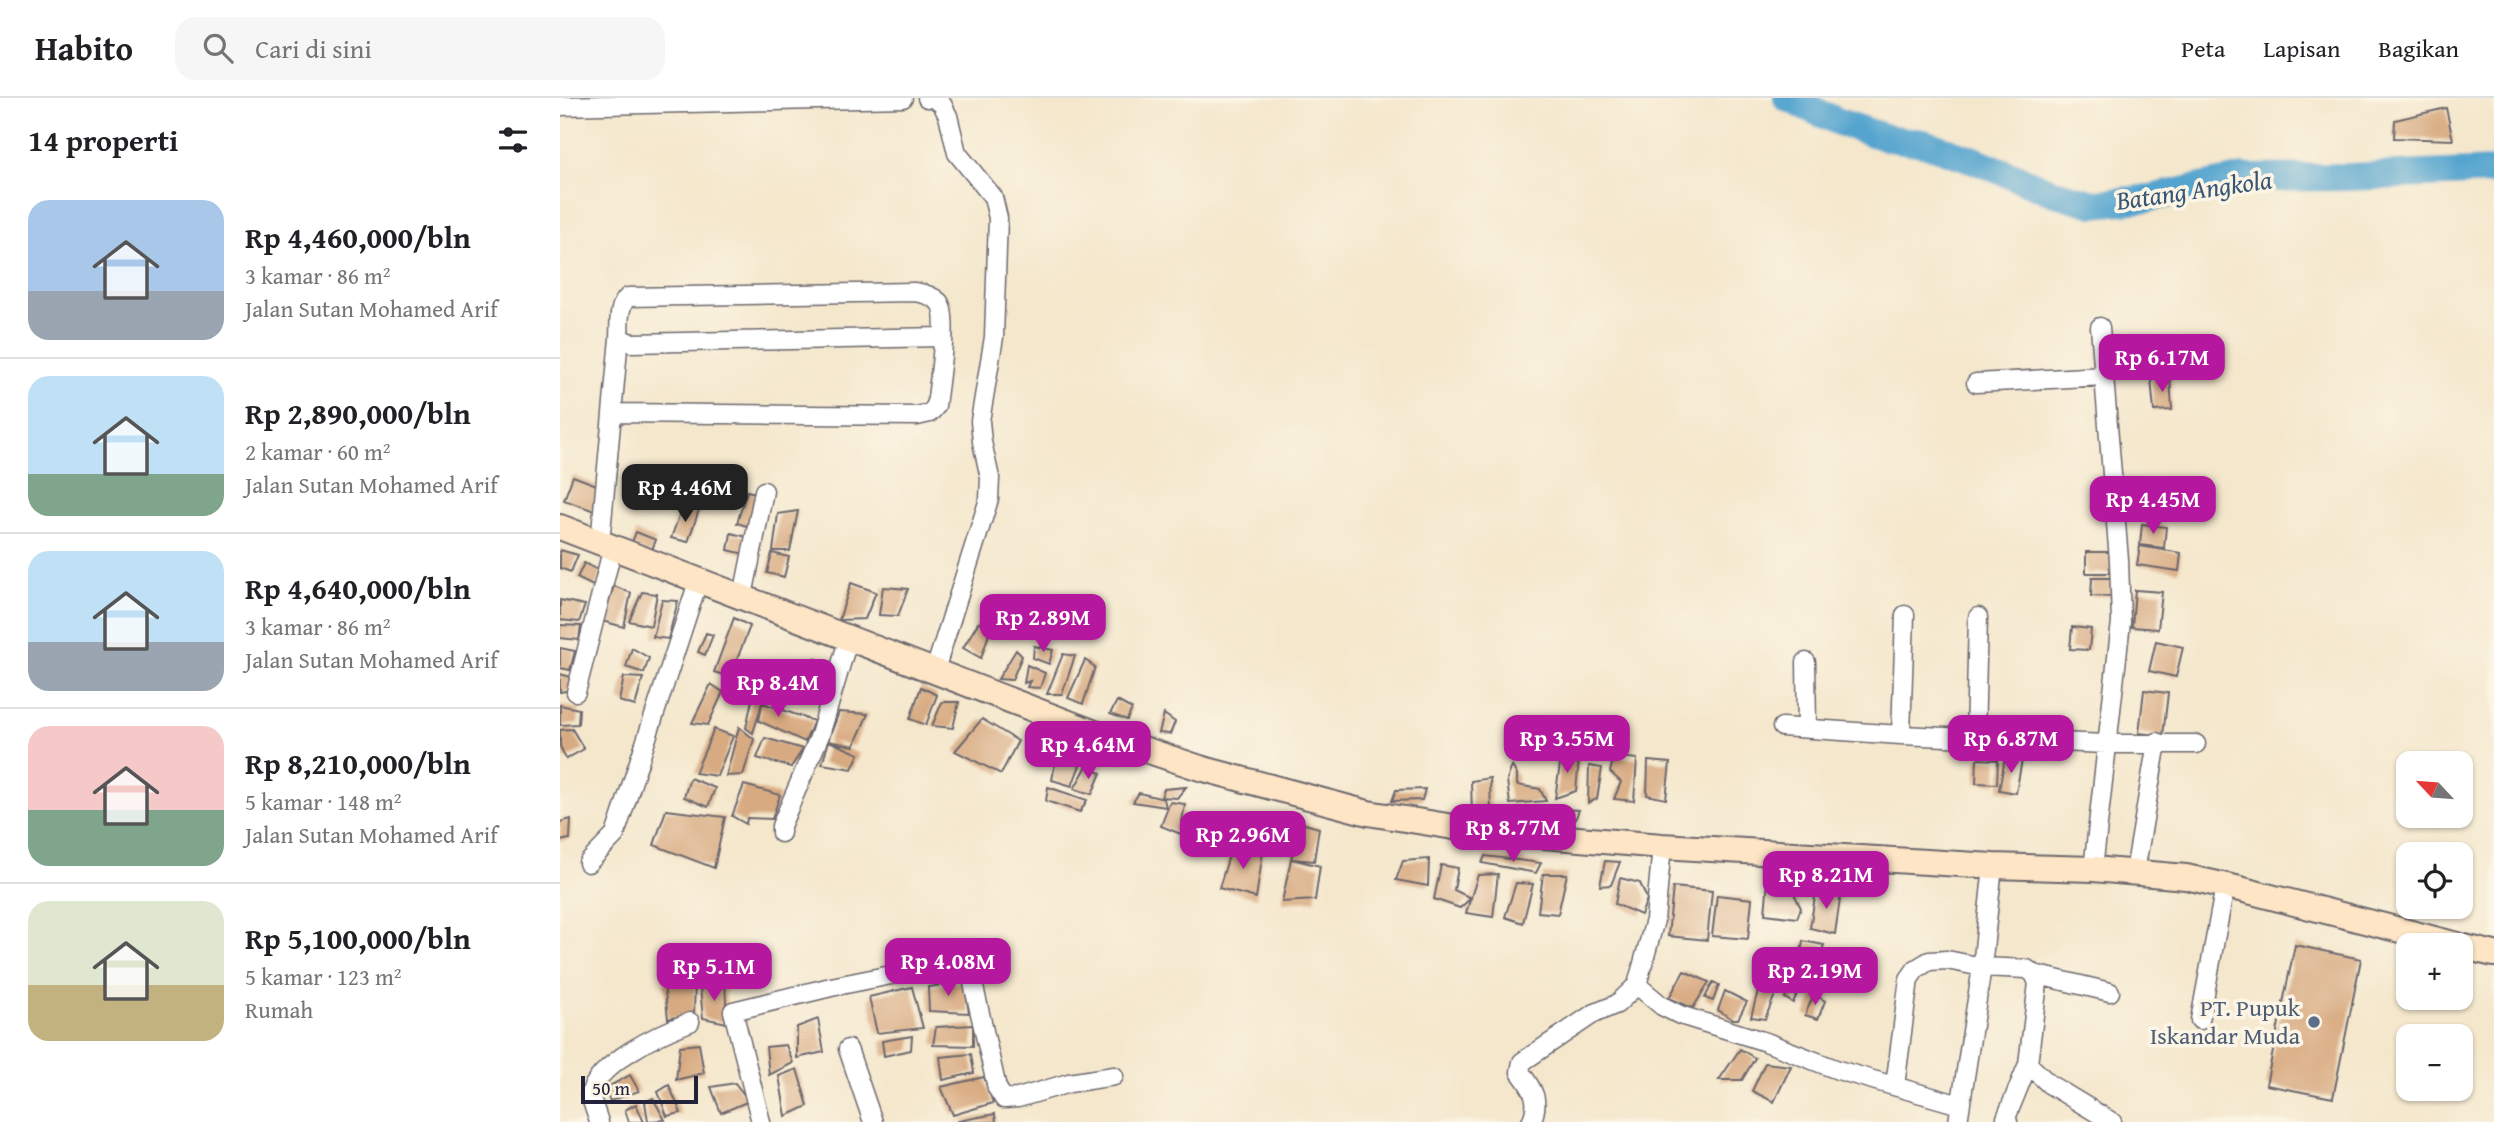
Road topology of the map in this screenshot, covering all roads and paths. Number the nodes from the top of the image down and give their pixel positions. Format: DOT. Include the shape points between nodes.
graph roads {
  1 [pos="903,98"];
  2 [pos="927,98"];
  3 [pos="690,100"];
  4 [pos="751,100"];
  5 [pos="584,102"];
  6 [pos="560,106"];
  7 [pos="2100,327"];
  8 [pos="943,337"];
  9 [pos="619,338"];
  10 [pos="2104,376"];
  11 [pos="1976,383"];
  12 [pos="612,413"];
  13 [pos="764,491"];
  14 [pos="560,527"];
  15 [pos="606,545"];
  16 [pos="699,579"];
  17 [pos="743,596"];
  18 [pos="1905,615"];
  19 [pos="1978,617"];
  20 [pos="849,637"];
  21 [pos="1806,662"];
  22 [pos="935,670"];
  23 [pos="576,692"];
  24 [pos="1782,727"];
  25 [pos="1807,728"];
  26 [pos="1900,735"];
  27 [pos="1976,739"];
  28 [pos="2157,742"];
  29 [pos="2106,744"];
  30 [pos="2196,744"];
  31 [pos="781,833"];
  32 [pos="1662,846"];
  33 [pos="588,863"];
  34 [pos="1993,866"];
  35 [pos="2093,869"];
  36 [pos="2135,872"];
  37 [pos="2225,886"];
  38 [pos="2411,933"];
  39 [pos="2473,949"];
  40 [pos="2494,954"];
  41 [pos="1982,967"];
  42 [pos="2034,974"];
  43 [pos="1637,985"];
  44 [pos="2110,992"];
  45 [pos="2200,1020"];
  46 [pos="690,1022"];
  47 [pos="848,1049"];
  48 [pos="2028,1064"];
  49 [pos="1114,1076"];
  50 [pos="1895,1086"];
  51 [pos="1959,1113"];
  52 [pos="599,1122"];
  53 [pos="761,1122"];
  54 [pos="873,1122"];
  55 [pos="1531,1122"];
  56 [pos="2008,1122"];
  57 [pos="2112,1122"];
  1 -- 4 [label="street"];
  2 -- 22 [label="street" via="942,104 957,153 993,197 998,218 994,337 980,421 989,499"];
  3 -- 4 [label="street"];
  3 -- 5 [label="street"];
  5 -- 6 [label="street"];
  7 -- 10 [label="street"];
  8 -- 9 [label="street" via="631,343"];
  8 -- 9 [label="street" via="940,304 914,292 628,297 620,308"];
  8 -- 12 [label="street" via="936,406 930,413"];
  9 -- 12 [label="street"];
  10 -- 11 [label="street"];
  10 -- 29 [label="street" via="2121,622"];
  12 -- 15 [label="street"];
  13 -- 17 [label="street"];
  14 -- 15 [label="street"];
  15 -- 16 [label="street"];
  15 -- 23 [label="street"];
  16 -- 17 [label="street"];
  16 -- 33 [label="street" via="615,835"];
  17 -- 20 [label="street"];
  18 -- 26 [label="street"];
  19 -- 27 [label="street"];
  20 -- 22 [label="street"];
  20 -- 31 [label="street" via="820,735"];
  21 -- 25 [label="street"];
  22 -- 32 [label="street" via="1200,768 1368,813 1472,830"];
  24 -- 25 [label="street"];
  25 -- 26 [label="street"];
  26 -- 27 [label="street"];
  27 -- 29 [label="street"];
  28 -- 29 [label="street"];
  28 -- 30 [label="street"];
  28 -- 36 [label="street"];
  29 -- 35 [label="street"];
  32 -- 34 [label="street"];
  32 -- 43 [label="street" via="1655,920"];
  34 -- 35 [label="street"];
  34 -- 41 [label="street"];
  35 -- 36 [label="street"];
  36 -- 37 [label="street"];
  37 -- 38 [label="street"];
  37 -- 45 [label="street"];
  39 -- 40 [label="street"];
  41 -- 42 [label="street" via="2027,969"];
  41 -- 50 [label="street" via="1947,960 1929,961 1916,969 1909,979"];
  41 -- 51 [label="street"];
  42 -- 44 [label="street"];
  42 -- 48 [label="street" via="2038,983"];
  43 -- 50 [label="street" via="1680,1015"];
  43 -- 55 [label="street" via="1617,1004 1593,1014 1522,1062 1520,1072 1535,1092 1537,1106"];
  46 -- 52 [label="street" via="637,1047 595,1083 590,1095"];
  47 -- 54 [label="street"];
  48 -- 56 [label="street"];
  48 -- 57 [label="street" via="2049,1084"];
  49 -- 53 [label="street" via="1004,1099 997,1088 971,974 955,965 936,966 733,1011"];
  50 -- 51 [label="street"];
}
